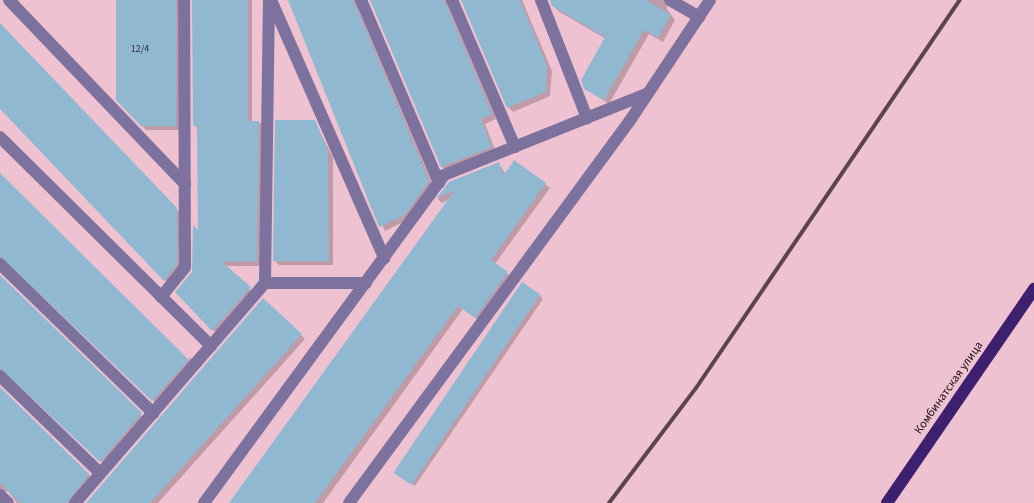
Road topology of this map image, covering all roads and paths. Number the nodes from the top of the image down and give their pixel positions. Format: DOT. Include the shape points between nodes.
graph roads {
  1 [pos="10,0"];
  2 [pos="184,0"];
  3 [pos="270,0"];
  4 [pos="361,0"];
  5 [pos="452,0"];
  6 [pos="541,0"];
  7 [pos="670,0"];
  8 [pos="710,0"];
  9 [pos="699,17"];
  10 [pos="647,94"];
  11 [pos="587,118"];
  12 [pos="0,137"];
  13 [pos="515,147"];
  14 [pos="439,183"];
  15 [pos="185,184"];
  16 [pos="384,258"];
  17 [pos="0,264"];
  18 [pos="366,283"];
  19 [pos="266,284"];
  20 [pos="1034,289"];
  21 [pos="161,296"];
  22 [pos="211,346"];
  23 [pos="0,376"];
  24 [pos="153,413"];
  25 [pos="100,473"];
  26 [pos="0,495"];
  27 [pos="8,503"];
  28 [pos="75,503"];
  29 [pos="204,503"];
  30 [pos="349,503"];
  31 [pos="887,503"];
  1 -- 15 [label="lane"];
  2 -- 15 [label="lane"];
  3 -- 16 [label="lane"];
  3 -- 19 [label="lane"];
  4 -- 14 [label="lane"];
  5 -- 13 [label="lane"];
  6 -- 11 [label="lane"];
  7 -- 9 [label="lane"];
  8 -- 9 [label="lane"];
  9 -- 10 [label="lane"];
  10 -- 11 [label="lane"];
  10 -- 30 [label="lane"];
  11 -- 13 [label="lane"];
  12 -- 21 [label="lane"];
  13 -- 14 [label="lane" via="444,175"];
  14 -- 16 [label="lane"];
  15 -- 21 [label="lane" via="185,267"];
  16 -- 18 [label="lane"];
  17 -- 24 [label="lane"];
  18 -- 19 [label="lane"];
  18 -- 29 [label="lane"];
  19 -- 22 [label="lane"];
  20 -- 31 [label="main road, Комбинатская улица"];
  21 -- 22 [label="lane"];
  22 -- 24 [label="lane"];
  23 -- 25 [label="lane"];
  24 -- 25 [label="lane"];
  25 -- 28 [label="lane"];
  26 -- 27 [label="lane"];
}
